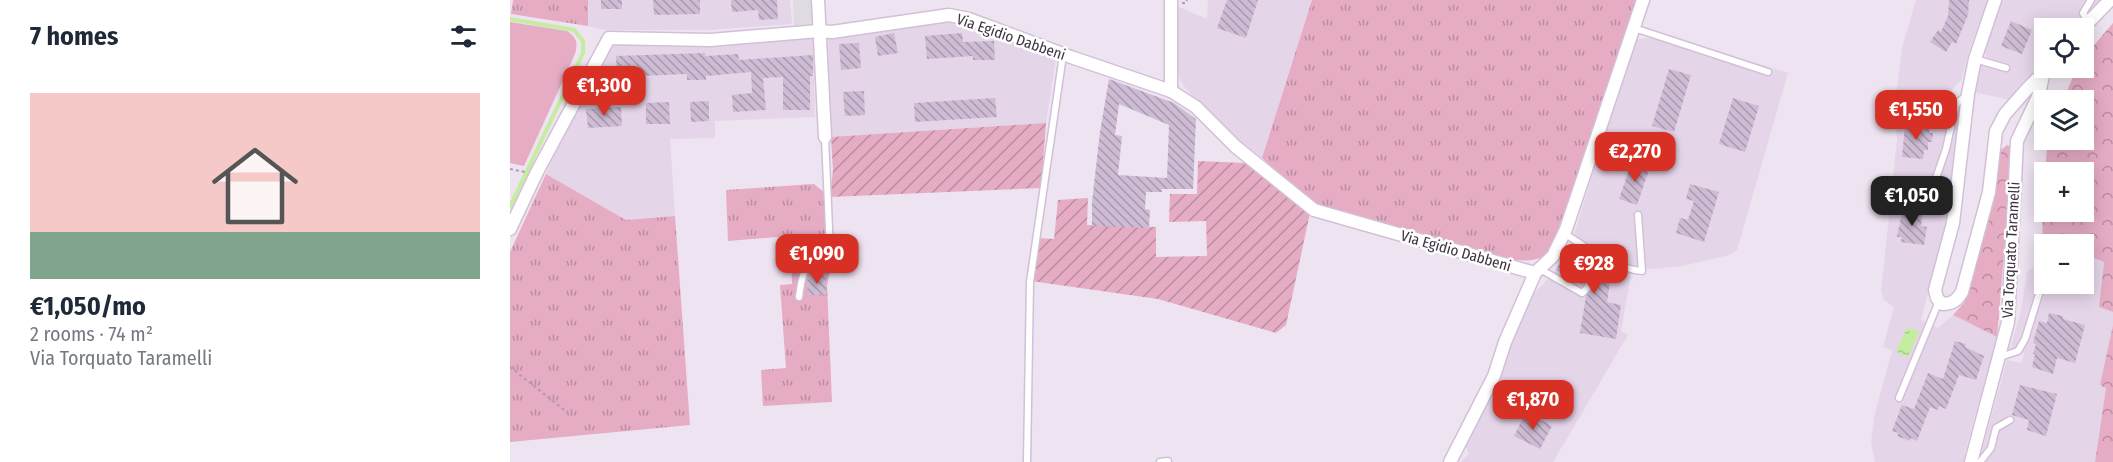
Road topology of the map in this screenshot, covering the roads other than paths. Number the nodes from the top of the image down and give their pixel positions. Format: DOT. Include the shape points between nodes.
graph roads {
  1 [pos="1171,0"];
  2 [pos="1643,0"];
  3 [pos="1995,0"];
  4 [pos="2091,0"];
  5 [pos="2110,0"];
  6 [pos="816,5"];
  7 [pos="2084,18"];
  8 [pos="2093,18"];
  9 [pos="1634,28"];
  10 [pos="819,31"];
  11 [pos="1064,55"];
  12 [pos="1975,59"];
  13 [pos="2006,68"];
  14 [pos="1768,72"];
  15 [pos="2038,78"];
  16 [pos="2044,78"];
  17 [pos="1172,91"];
  18 [pos="1968,94"];
  19 [pos="1996,131"];
  20 [pos="825,137"];
  21 [pos="2017,141"];
  22 [pos="1925,199"];
  23 [pos="1638,215"];
  24 [pos="510,229"];
  25 [pos="1564,233"];
  26 [pos="1576,259"];
  27 [pos="1537,271"];
  28 [pos="2040,294"];
  29 [pos="799,297"];
  30 [pos="1939,302"];
  31 [pos="1999,357"];
  32 [pos="1899,398"];
  33 [pos="2010,420"];
  34 [pos="1168,461"];
  35 [pos="1027,462"];
  36 [pos="1160,462"];
  37 [pos="1450,462"];
  38 [pos="1971,462"];
  39 [pos="1980,462"];
  1 -- 17 [label="street"];
  2 -- 9 [label="street"];
  3 -- 12 [label="street"];
  4 -- 7 [label="lane"];
  5 -- 8 [label="street"];
  6 -- 10 [label="street"];
  9 -- 14 [label="lane"];
  9 -- 25 [label="street"];
  10 -- 11 [label="street, Via Egidio Dabbeni" via="949,15"];
  10 -- 20 [label="street"];
  10 -- 24 [label="street, Via Egidio Dabbeni" via="710,40 609,38"];
  11 -- 17 [label="street, Via Egidio Dabbeni"];
  11 -- 35 [label="lane" via="1030,282"];
  12 -- 13 [label="lane"];
  12 -- 18 [label="street"];
  15 -- 19 [label="street, Via Torquato Taramelli" via="2005,114"];
  16 -- 21 [label="street, Via Torquato Taramelli"];
  17 -- 27 [label="street, Via Egidio Dabbeni" via="1196,107 1236,147 1314,210"];
  18 -- 22 [label="lane" via="1956,104 1946,149"];
  18 -- 30 [label="street" via="1953,223 1935,290"];
  19 -- 21 [label="street"];
  19 -- 30 [label="street, Via Torquato Taramelli" via="1989,192 1962,292 1949,304"];
  20 -- 29 [label="lane" via="830,251 806,268"];
  21 -- 31 [label="street, Via Torquato Taramelli" via="2008,322"];
  23 -- 25 [label="lane" via="1642,271 1611,261"];
  25 -- 27 [label="street" via="1553,256"];
  26 -- 27 [label="lane" via="1591,270 1592,279 1582,293"];
  27 -- 37 [label="street" via="1494,376"];
  28 -- 31 [label="lane" via="2018,351"];
  30 -- 32 [label="lane"];
  31 -- 38 [label="street, Via Torquato Taramelli"];
  33 -- 39 [label="lane" via="1996,428 1991,448"];
  34 -- 36 [label="lane"];
}
